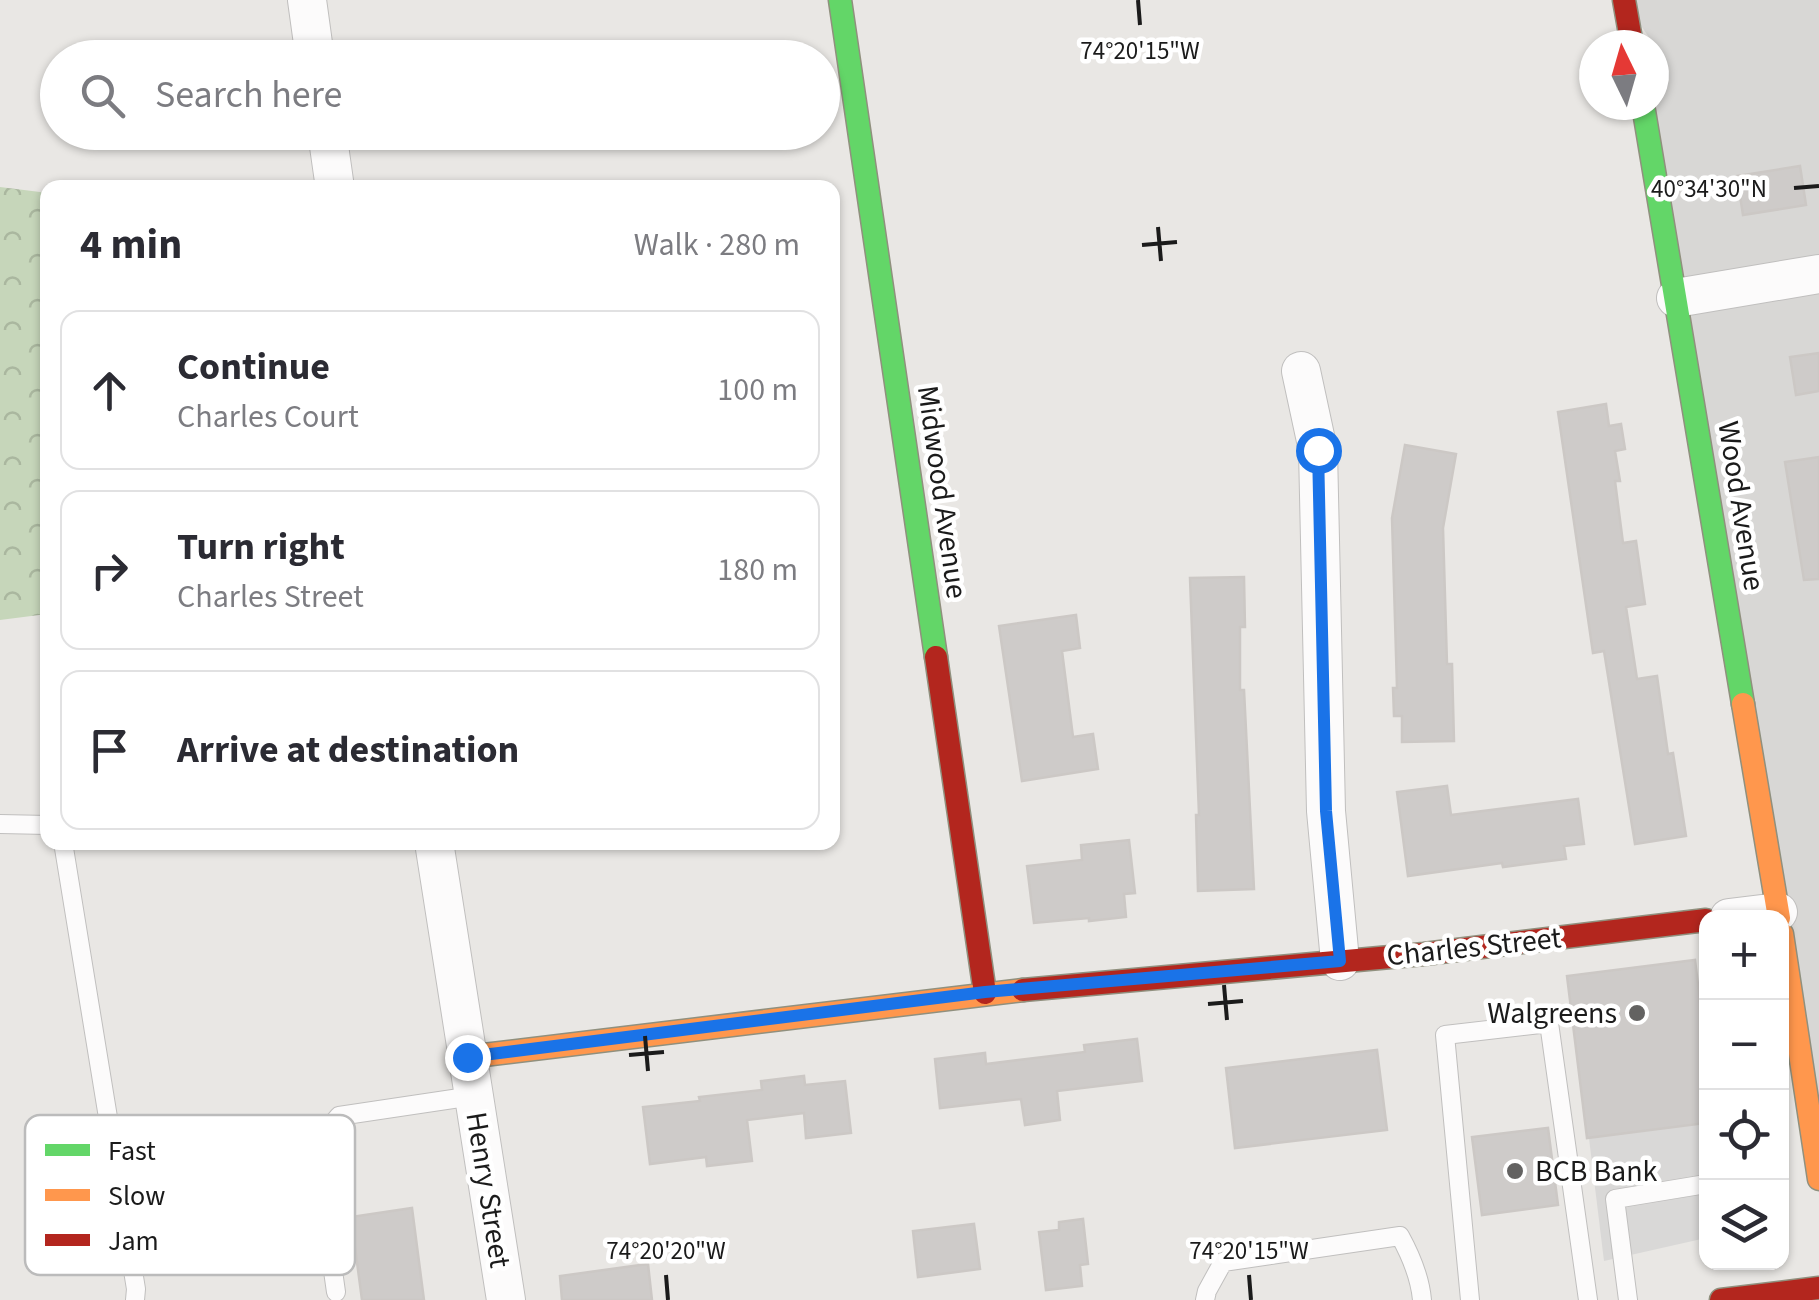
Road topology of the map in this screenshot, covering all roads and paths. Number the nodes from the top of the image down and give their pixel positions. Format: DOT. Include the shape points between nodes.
graph roads {
  1 [pos="306,0"];
  2 [pos="840,0"];
  3 [pos="1624,0"];
  4 [pos="1629,30"];
  5 [pos="312,40"];
  6 [pos="1645,120"];
  7 [pos="329,150"];
  8 [pos="334,180"];
  9 [pos="1819,274"];
  10 [pos="1676,298"];
  11 [pos="1301,371"];
  12 [pos="0,824"];
  13 [pos="40,825"];
  14 [pos="64,850"];
  15 [pos="435,850"];
  16 [pos="1778,910"];
  17 [pos="1699,921"];
  18 [pos="1340,961"];
  19 [pos="985,992"];
  20 [pos="1786,1000"];
  21 [pos="467,1057"];
  22 [pos="473,1096"];
  23 [pos="108,1115"];
  24 [pos="345,1115"];
  25 [pos="1819,1180"];
  26 [pos="1699,1185"];
  27 [pos="134,1275"];
  28 [pos="334,1275"];
  29 [pos="1819,1288"];
  30 [pos="336,1292"];
  31 [pos="134,1300"];
  32 [pos="506,1300"];
  33 [pos="1204,1300"];
  34 [pos="1422,1300"];
  35 [pos="1470,1300"];
  36 [pos="1588,1300"];
  37 [pos="1628,1300"];
  38 [pos="1721,1300"];
  1 -- 5 [label="street"];
  2 -- 19 [label="street, Midwood Avenue"];
  3 -- 4 [label="street"];
  6 -- 10 [label="street, Wood Avenue"];
  7 -- 8 [label="street"];
  9 -- 10 [label="street"];
  10 -- 16 [label="street, Wood Avenue"];
  11 -- 18 [label="street" via="1318,450 1326,811"];
  12 -- 13 [label="lane"];
  14 -- 23 [label="lane"];
  15 -- 21 [label="street, Henry Street"];
  17 -- 18 [label="street, Charles Street"];
  18 -- 19 [label="street, Charles Street"];
  19 -- 21 [label="street, Charles Street"];
  20 -- 25 [label="street, Wood Avenue"];
  21 -- 22 [label="street, Henry Street"];
  22 -- 24 [label="lane"];
  22 -- 32 [label="street, Henry Street"];
  26 -- 37 [label="lane" via="1615,1199"];
  27 -- 31 [label="lane"];
  28 -- 30 [label="lane"];
  29 -- 38 [label="street"];
  33 -- 34 [label="lane" via="1223,1262 1400,1236"];
  35 -- 36 [label="lane" via="1445,1035 1549,1023"];
}
